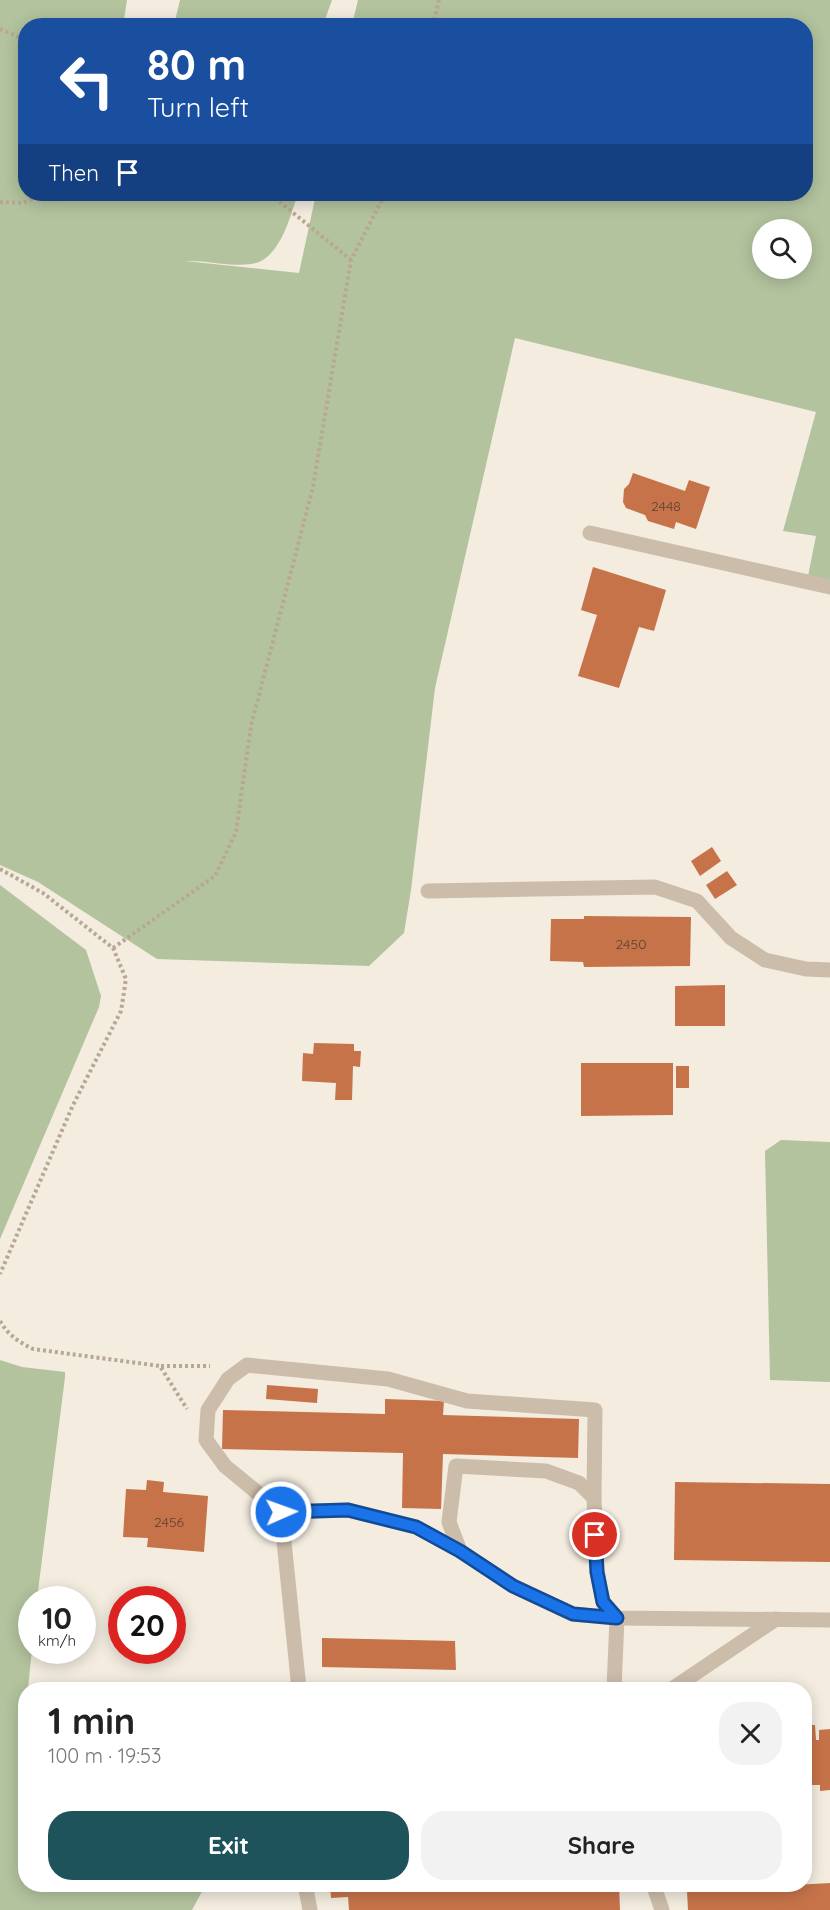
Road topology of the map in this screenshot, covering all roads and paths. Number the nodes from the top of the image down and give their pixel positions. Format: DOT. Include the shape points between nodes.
graph roads {
  1 [pos="439,0"];
  2 [pos="436,18"];
  3 [pos="0,29"];
  4 [pos="18,37"];
  5 [pos="28,201"];
  6 [pos="279,201"];
  7 [pos="381,201"];
  8 [pos="0,202"];
  9 [pos="351,260"];
  10 [pos="590,533"];
  11 [pos="830,586"];
  12 [pos="0,869"];
  13 [pos="428,891"];
  14 [pos="113,948"];
  15 [pos="830,969"];
  16 [pos="0,1274"];
  17 [pos="0,1321"];
  18 [pos="247,1365"];
  19 [pos="160,1366"];
  20 [pos="207,1440"];
  21 [pos="594,1498"];
  22 [pos="281,1512"];
  23 [pos="460,1551"];
  24 [pos="617,1618"];
  25 [pos="776,1619"];
  26 [pos="830,1620"];
  27 [pos="298,1682"];
  28 [pos="614,1682"];
  29 [pos="682,1682"];
  30 [pos="307,1892"];
  31 [pos="656,1892"];
  32 [pos="310,1910"];
  33 [pos="662,1910"];
  1 -- 2 [label="path"];
  3 -- 4 [label="path"];
  5 -- 8 [label="path"];
  6 -- 9 [label="path"];
  7 -- 9 [label="path"];
  9 -- 14 [label="path" via="313,487 251,726 236,832 215,876"];
  10 -- 11 [label="lane"];
  12 -- 14 [label="path" via="43,893"];
  13 -- 15 [label="lane" via="655,887 697,901 730,938 765,960 806,969"];
  14 -- 16 [label="path" via="126,979 121,1011 73,1106"];
  17 -- 19 [label="path" via="6,1332 33,1349"];
  18 -- 19 [label="path"];
  18 -- 20 [label="lane" via="228,1379 208,1410"];
  18 -- 21 [label="lane" via="388,1379 467,1401 595,1410"];
  19 -- 20 [label="path"];
  20 -- 22 [label="lane" via="225,1466"];
  21 -- 23 [label="lane" via="579,1483 546,1470 456,1466 449,1522"];
  21 -- 24 [label="lane" via="597,1572 603,1602"];
  22 -- 23 [label="lane" via="348,1510 416,1527"];
  22 -- 27 [label="lane"];
  23 -- 24 [label="lane" via="513,1586 573,1614"];
  24 -- 25 [label="lane"];
  24 -- 28 [label="lane"];
  25 -- 26 [label="lane"];
  25 -- 29 [label="lane"];
  30 -- 32 [label="lane"];
  31 -- 33 [label="lane"];
}
